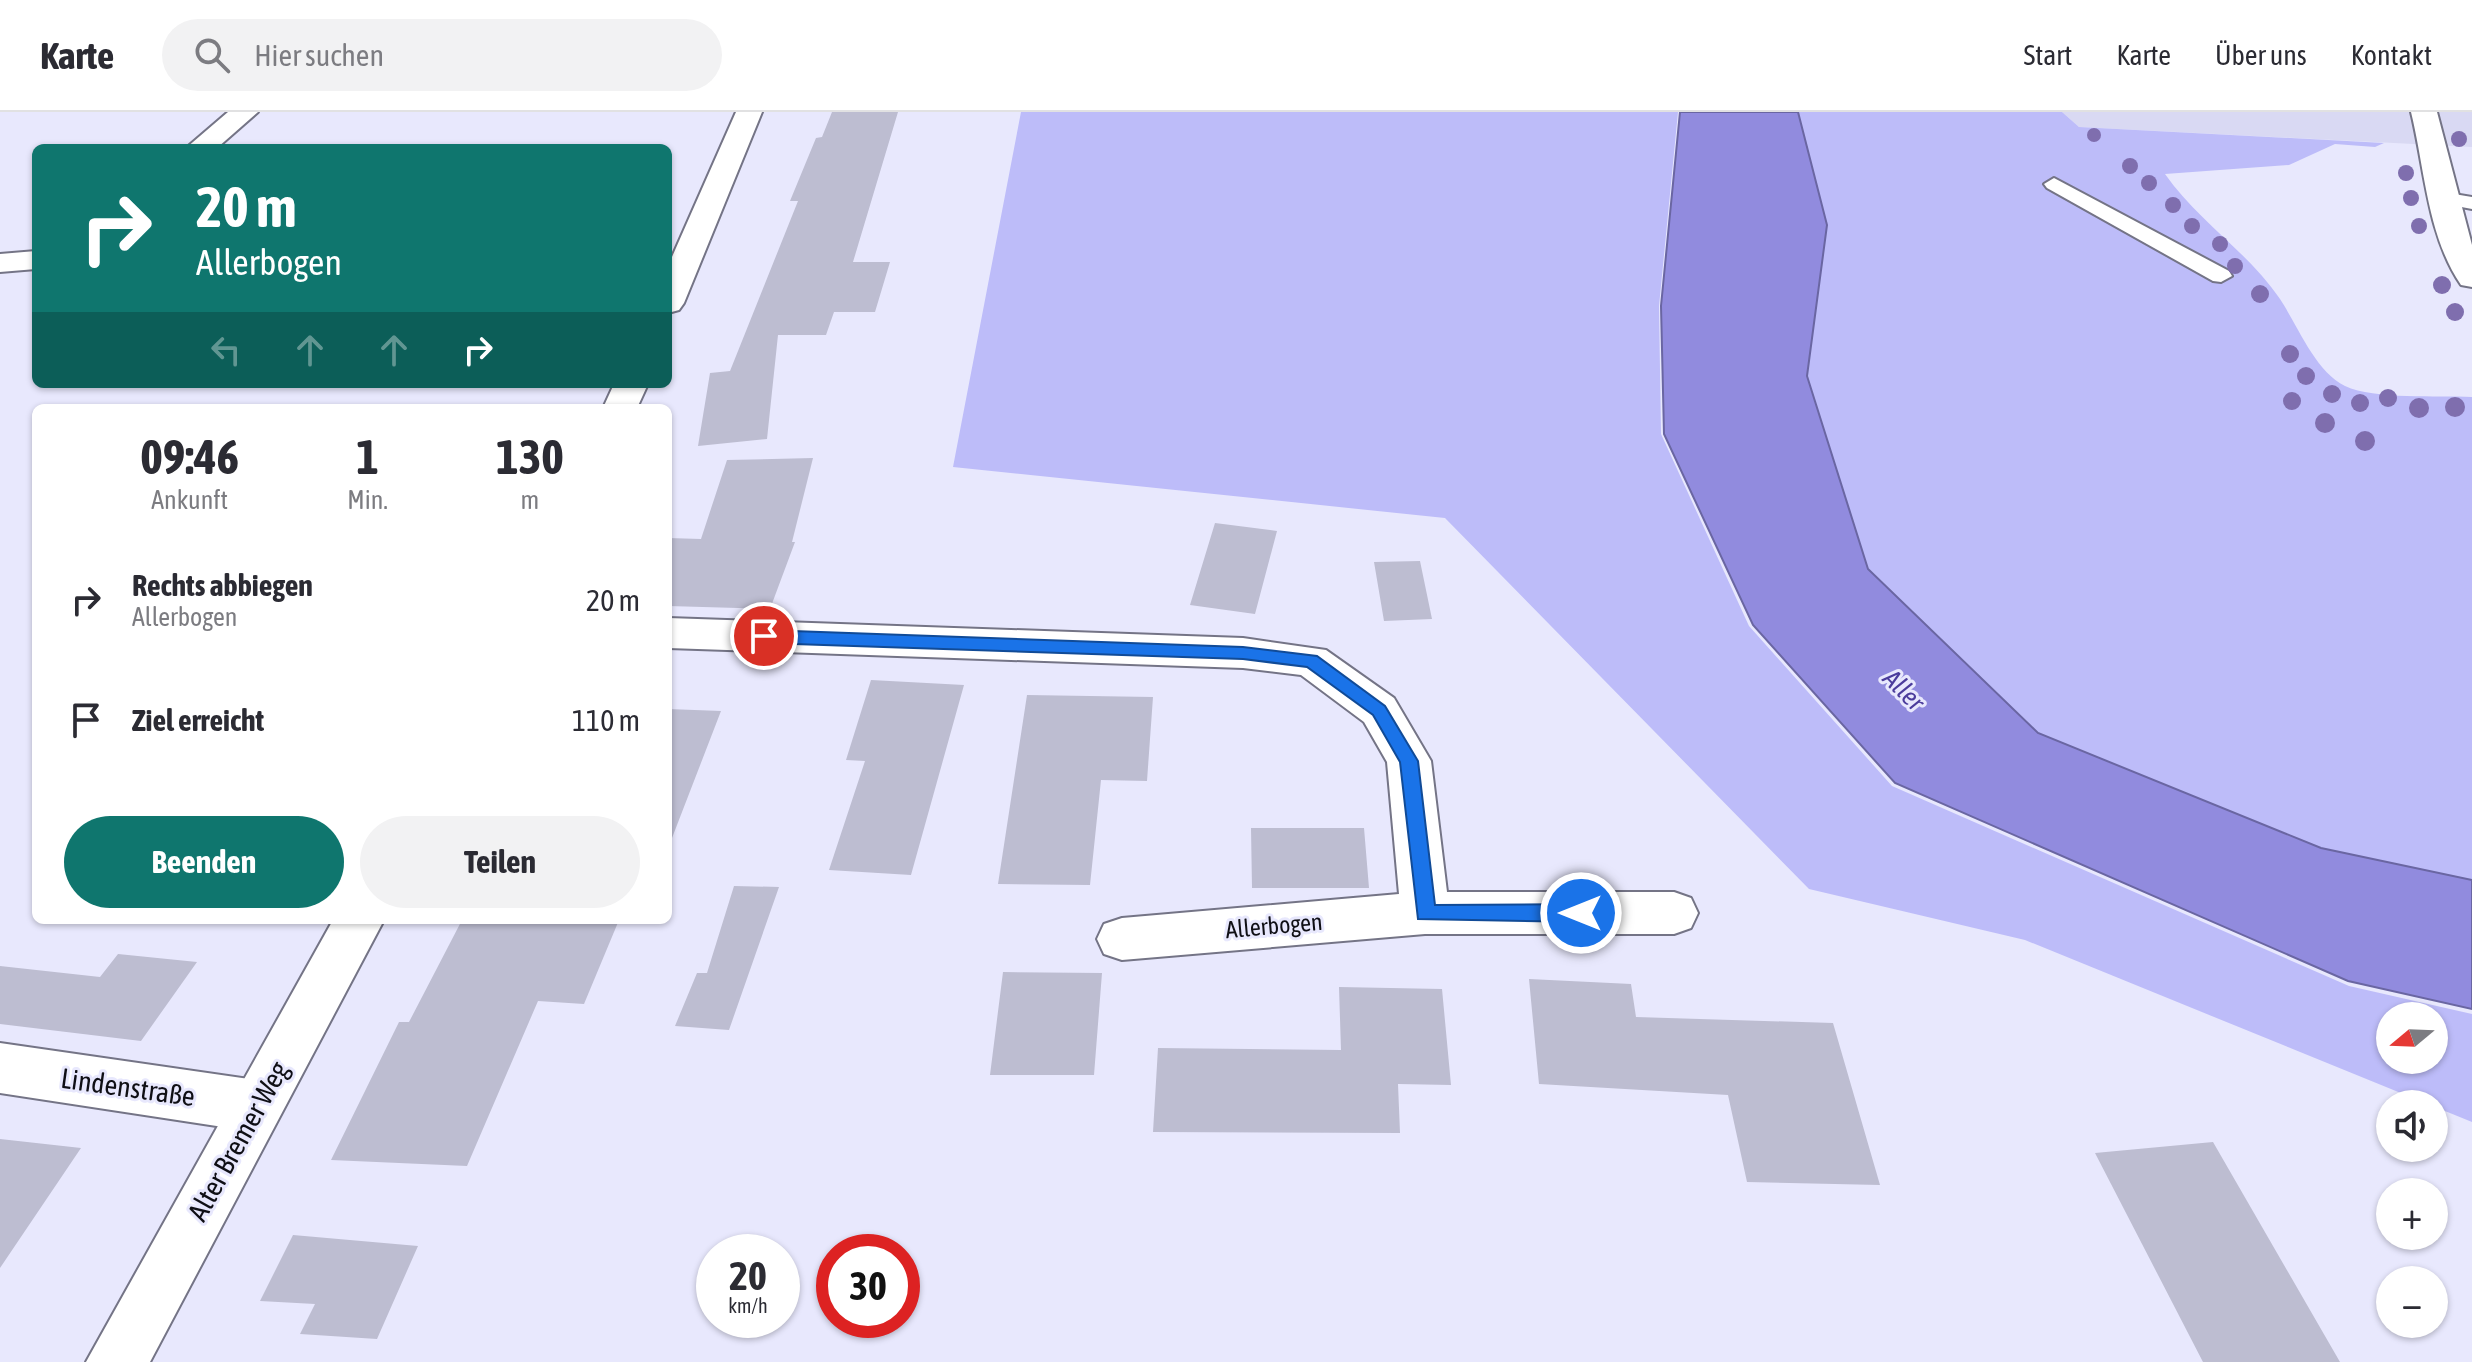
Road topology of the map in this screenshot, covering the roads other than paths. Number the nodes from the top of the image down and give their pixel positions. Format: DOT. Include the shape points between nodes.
graph roads {
  1 [pos="245,112"];
  2 [pos="749,112"];
  3 [pos="2424,112"];
  4 [pos="205,144"];
  5 [pos="2054,184"];
  6 [pos="2442,198"];
  7 [pos="2472,203"];
  8 [pos="32,260"];
  9 [pos="0,263"];
  10 [pos="2221,276"];
  11 [pos="2472,278"];
  12 [pos="672,289"];
  13 [pos="672,633"];
  14 [pos="1425,913"];
  15 [pos="1674,913"];
  16 [pos="357,924"];
  17 [pos="1122,939"];
  18 [pos="0,1068"];
  19 [pos="256,1106"];
  20 [pos="117,1362"];
  1 -- 4 [label="street"];
  2 -- 12 [label="street"];
  3 -- 6 [label="street"];
  5 -- 10 [label="lane"];
  6 -- 7 [label="lane"];
  6 -- 11 [label="street"];
  8 -- 9 [label="street"];
  13 -- 14 [label="street" via="1243,653 1311,661 1379,710 1409,761"];
  14 -- 15 [label="street, Allerbogen"];
  14 -- 17 [label="street, Allerbogen"];
  16 -- 19 [label="street, Alter Bremer Weg"];
  18 -- 19 [label="street, Lindenstraße"];
  19 -- 20 [label="street, Alter Bremer Weg"];
}
